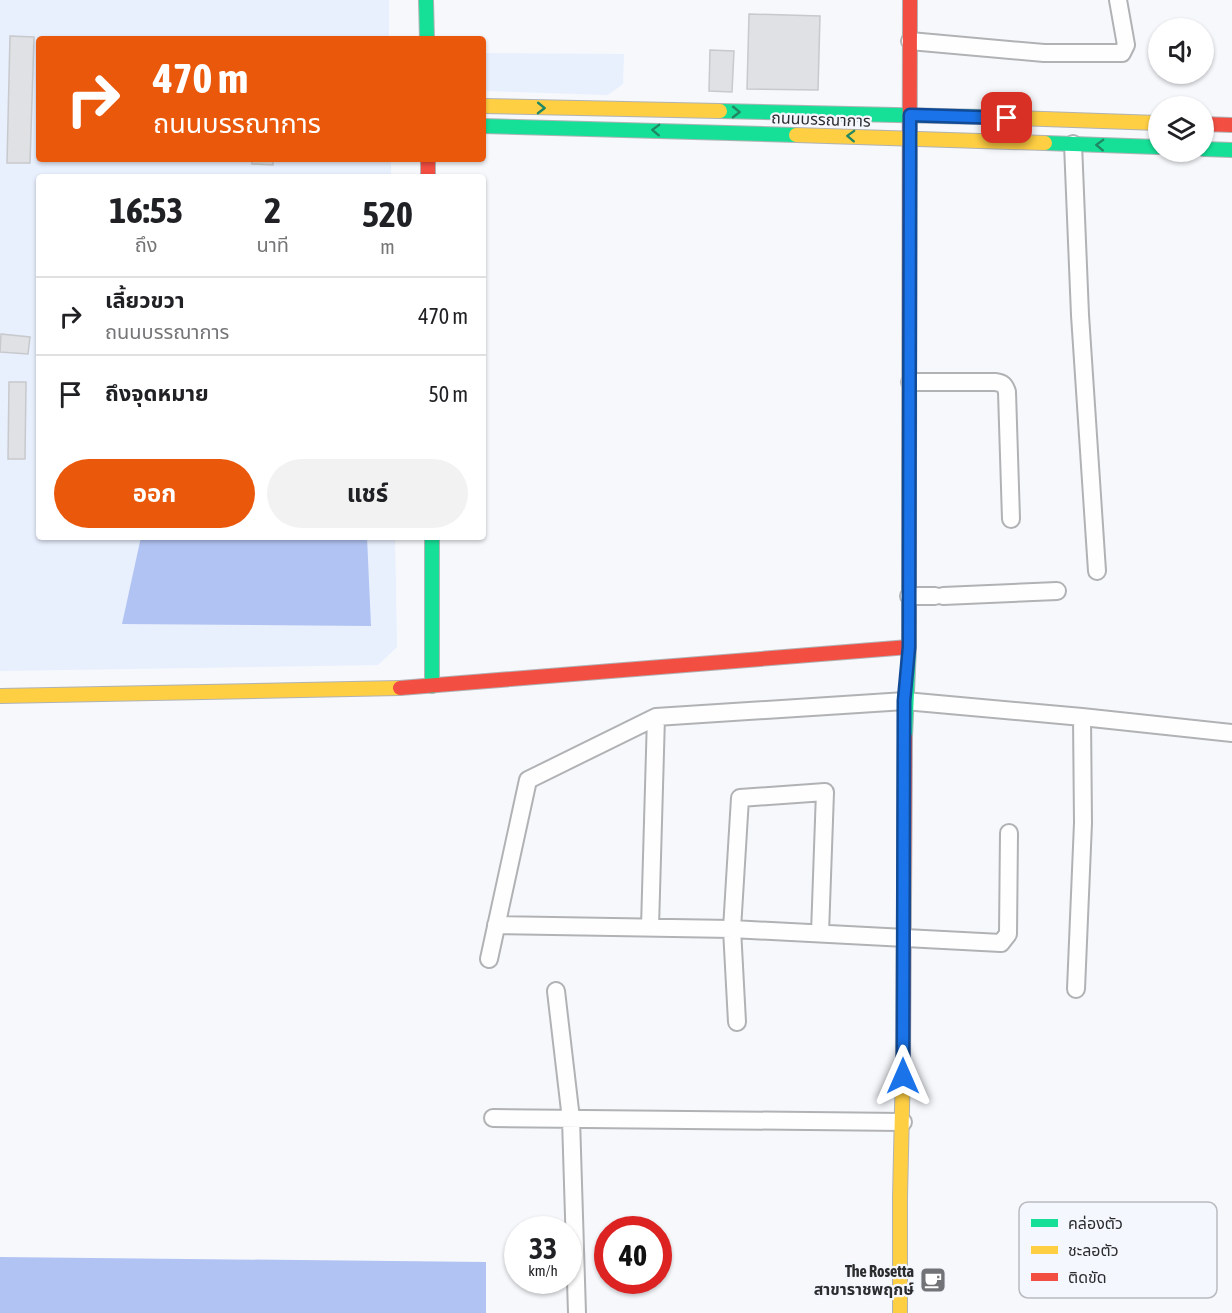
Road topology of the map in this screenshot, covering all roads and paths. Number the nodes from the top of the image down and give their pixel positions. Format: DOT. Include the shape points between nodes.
graph roads {
  1 [pos="426,0"];
  2 [pos="910,0"];
  3 [pos="1118,0"];
  4 [pos="427,36"];
  5 [pos="910,41"];
  6 [pos="486,106"];
  7 [pos="910,115"];
  8 [pos="1148,123"];
  9 [pos="1214,124"];
  10 [pos="1232,125"];
  11 [pos="486,126"];
  12 [pos="910,138"];
  13 [pos="1073,144"];
  14 [pos="1148,147"];
  15 [pos="1214,149"];
  16 [pos="1232,150"];
  17 [pos="910,382"];
  18 [pos="1011,519"];
  19 [pos="432,540"];
  20 [pos="1097,571"];
  21 [pos="1057,591"];
  22 [pos="909,596"];
  23 [pos="909,647"];
  24 [pos="432,686"];
  25 [pos="0,696"];
  26 [pos="904,701"];
  27 [pos="656,717"];
  28 [pos="1082,717"];
  29 [pos="1232,733"];
  30 [pos="1009,833"];
  31 [pos="496,925"];
  32 [pos="650,927"];
  33 [pos="732,929"];
  34 [pos="820,933"];
  35 [pos="903,937"];
  36 [pos="489,958"];
  37 [pos="1076,989"];
  38 [pos="556,991"];
  39 [pos="737,1022"];
  40 [pos="493,1118"];
  41 [pos="571,1119"];
  42 [pos="903,1122"];
  43 [pos="577,1313"];
  44 [pos="900,1313"];
  1 -- 4 [label="street"];
  2 -- 5 [label="street"];
  3 -- 5 [label="street" via="1126,45 1122,53 1044,53"];
  5 -- 7 [label="street"];
  6 -- 7 [label="street, ถนนบรรณาการ, one-way"];
  7 -- 8 [label="street, ถนนบรรณาการ"];
  7 -- 12 [label="street"];
  9 -- 10 [label="street"];
  12 -- 11 [label="street, ถนนบรรณาการ, one-way"];
  12 -- 13 [label="street, ถนนบรรณาการ"];
  12 -- 17 [label="street"];
  14 -- 13 [label="street, ถนนบรรณาการ, one-way"];
  13 -- 20 [label="street"];
  15 -- 16 [label="street"];
  17 -- 18 [label="street" via="995,382 1005,386"];
  17 -- 22 [label="street"];
  19 -- 24 [label="street"];
  21 -- 22 [label="street"];
  22 -- 23 [label="street"];
  23 -- 24 [label="street"];
  23 -- 26 [label="street"];
  24 -- 25 [label="street"];
  26 -- 27 [label="street"];
  26 -- 28 [label="street"];
  26 -- 35 [label="street"];
  27 -- 31 [label="street" via="528,780"];
  27 -- 32 [label="street"];
  28 -- 29 [label="street"];
  28 -- 37 [label="street" via="1083,823"];
  30 -- 35 [label="street" via="1006,939 996,943"];
  31 -- 32 [label="street"];
  31 -- 36 [label="street"];
  32 -- 33 [label="street"];
  33 -- 34 [label="street"];
  33 -- 34 [label="street" via="740,798 825,792"];
  33 -- 39 [label="street"];
  34 -- 35 [label="street"];
  35 -- 42 [label="street"];
  38 -- 41 [label="street"];
  40 -- 41 [label="street"];
  41 -- 42 [label="street"];
  41 -- 43 [label="street"];
  42 -- 44 [label="street"];
}
